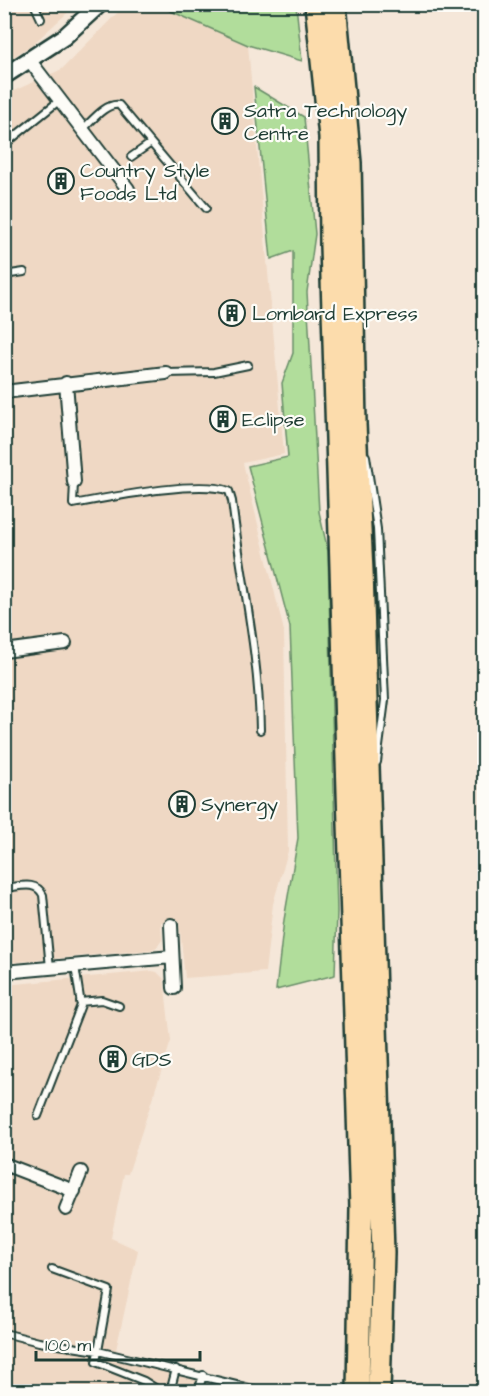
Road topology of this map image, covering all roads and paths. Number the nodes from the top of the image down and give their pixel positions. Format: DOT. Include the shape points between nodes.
graph roads {
  1 [pos="34,4"];
  2 [pos="100,4"];
  3 [pos="316,4"];
  4 [pos="335,4"];
  5 [pos="41,19"];
  6 [pos="30,61"];
  7 [pos="4,75"];
  8 [pos="60,100"];
  9 [pos="82,130"];
  10 [pos="151,143"];
  11 [pos="4,145"];
  12 [pos="131,157"];
  13 [pos="128,189"];
  14 [pos="206,208"];
  15 [pos="24,272"];
  16 [pos="4,275"];
  17 [pos="248,365"];
  18 [pos="354,369"];
  19 [pos="166,373"];
  20 [pos="66,383"];
  21 [pos="4,392"];
  22 [pos="364,437"];
  23 [pos="365,449"];
  24 [pos="74,482"];
  25 [pos="65,643"];
  26 [pos="4,651"];
  27 [pos="260,730"];
  28 [pos="377,768"];
  29 [pos="375,779"];
  30 [pos="370,825"];
  31 [pos="4,888"];
  32 [pos="171,925"];
  33 [pos="172,957"];
  34 [pos="75,965"];
  35 [pos="50,968"];
  36 [pos="4,972"];
  37 [pos="174,988"];
  38 [pos="80,1002"];
  39 [pos="119,1006"];
  40 [pos="38,1116"];
  41 [pos="4,1164"];
  42 [pos="81,1172"];
  43 [pos="74,1191"];
  44 [pos="66,1209"];
  45 [pos="52,1269"];
  46 [pos="4,1333"];
  47 [pos="98,1351"];
  48 [pos="176,1369"];
  49 [pos="203,1375"];
  50 [pos="155,1392"];
  51 [pos="170,1392"];
  52 [pos="198,1392"];
  53 [pos="265,1392"];
  54 [pos="358,1392"];
  55 [pos="380,1392"];
  1 -- 5 [label="lane"];
  2 -- 6 [label="street"];
  3 -- 54 [label="highway" via="330,137 361,1208"];
  4 -- 18 [label="highway" via="350,163"];
  6 -- 7 [label="street"];
  6 -- 8 [label="street"];
  8 -- 9 [label="street"];
  8 -- 11 [label="lane"];
  9 -- 10 [label="lane" via="108,107 119,105"];
  9 -- 13 [label="street"];
  10 -- 12 [label="lane"];
  10 -- 14 [label="lane"];
  15 -- 16 [label="lane"];
  17 -- 19 [label="lane" via="214,372"];
  18 -- 22 [label="lane"];
  18 -- 30 [label="highway"];
  19 -- 20 [label="street"];
  20 -- 21 [label="street"];
  20 -- 24 [label="street"];
  23 -- 28 [label="lane" via="377,529 385,700"];
  24 -- 27 [label="lane" via="73,504 169,489 228,491 254,640"];
  25 -- 26 [label="street"];
  29 -- 30 [label="lane"];
  30 -- 55 [label="highway" via="383,1253"];
  31 -- 35 [label="lane" via="40,888"];
  32 -- 33 [label="street"];
  33 -- 34 [label="street"];
  33 -- 37 [label="street"];
  34 -- 35 [label="street"];
  34 -- 38 [label="lane"];
  35 -- 36 [label="street"];
  38 -- 39 [label="lane" via="102,1000"];
  38 -- 40 [label="lane"];
  41 -- 43 [label="street"];
  42 -- 43 [label="street"];
  43 -- 44 [label="street"];
  45 -- 47 [label="lane" via="109,1290"];
  46 -- 47 [label="lane"];
  47 -- 48 [label="lane"];
  47 -- 50 [label="lane" via="96,1362 144,1381"];
  48 -- 49 [label="lane"];
  48 -- 51 [label="lane"];
  49 -- 52 [label="lane"];
  49 -- 53 [label="lane"];
}
